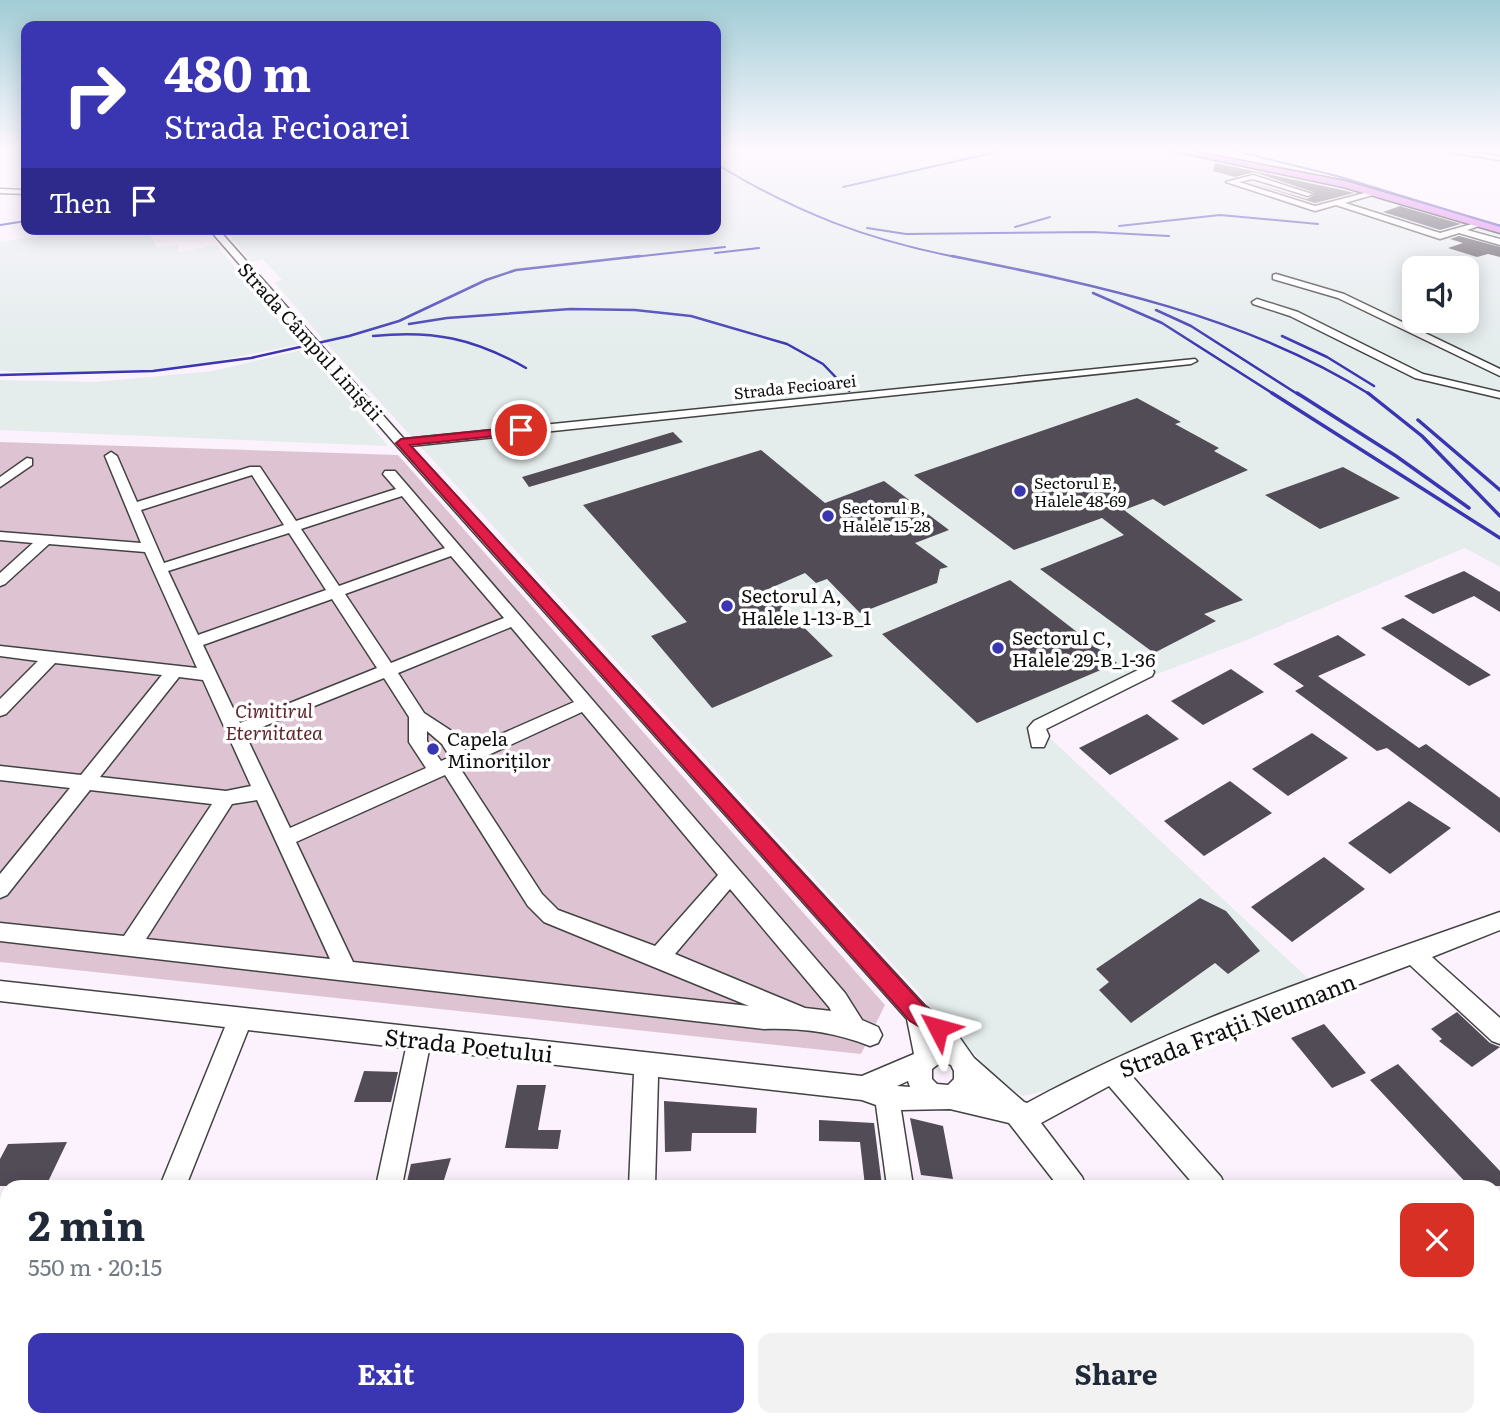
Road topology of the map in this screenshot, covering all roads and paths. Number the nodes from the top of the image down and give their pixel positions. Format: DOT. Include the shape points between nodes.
graph roads {
  1 [pos="1379,217"];
  2 [pos="1452,217"];
  3 [pos="1476,224"];
  4 [pos="1459,230"];
  5 [pos="1500,230"];
  6 [pos="218,235"];
  7 [pos="1499,246"];
  8 [pos="1276,277"];
  9 [pos="1257,302"];
  10 [pos="1191,361"];
  11 [pos="1500,373"];
  12 [pos="1498,395"];
  13 [pos="401,443"];
  14 [pos="111,456"];
  15 [pos="27,462"];
  16 [pos="390,474"];
  17 [pos="0,483"];
  18 [pos="404,491"];
  19 [pos="135,507"];
  20 [pos="293,527"];
  21 [pos="0,536"];
  22 [pos="45,540"];
  23 [pos="150,548"];
  24 [pos="454,550"];
  25 [pos="161,569"];
  26 [pos="0,580"];
  27 [pos="336,593"];
  28 [pos="514,620"];
  29 [pos="195,642"];
  30 [pos="0,651"];
  31 [pos="52,656"];
  32 [pos="174,671"];
  33 [pos="389,671"];
  34 [pos="1146,672"];
  35 [pos="211,675"];
  36 [pos="587,704"];
  37 [pos="0,710"];
  38 [pos="418,717"];
  39 [pos="236,731"];
  40 [pos="1038,742"];
  41 [pos="448,765"];
  42 [pos="0,773"];
  43 [pos="87,782"];
  44 [pos="264,791"];
  45 [pos="226,798"];
  46 [pos="287,838"];
  47 [pos="731,874"];
  48 [pos="0,889"];
  49 [pos="1500,921"];
  50 [pos="0,932"];
  51 [pos="130,945"];
  52 [pos="1415,955"];
  53 [pos="659,957"];
  54 [pos="346,971"];
  55 [pos="0,991"];
  56 [pos="917,1014"];
  57 [pos="241,1017"];
  58 [pos="801,1017"];
  59 [pos="1500,1033"];
  60 [pos="419,1040"];
  61 [pos="923,1060"];
  62 [pos="959,1060"];
  63 [pos="646,1063"];
  64 [pos="1112,1072"];
  65 [pos="862,1088"];
  66 [pos="887,1096"];
  67 [pos="943,1096"];
  68 [pos="1022,1116"];
  69 [pos="175,1180"];
  70 [pos="390,1180"];
  71 [pos="642,1180"];
  72 [pos="899,1180"];
  73 [pos="1069,1180"];
  74 [pos="1207,1180"];
  1 -- 4 [label="street" via="1440,236"];
  2 -- 3 [label="main road"];
  3 -- 4 [label="street"];
  3 -- 5 [label="main road"];
  4 -- 7 [label="street"];
  6 -- 13 [label="street, Strada Câmpul Liniștii"];
  8 -- 11 [label="street" via="1341,296"];
  9 -- 12 [label="street" via="1294,314 1419,376"];
  10 -- 13 [label="street, Strada Fecioarei"];
  13 -- 56 [label="street, Strada Câmpul Liniștii"];
  14 -- 19 [label="street"];
  15 -- 17 [label="street"];
  16 -- 18 [label="street"];
  18 -- 20 [label="street"];
  18 -- 24 [label="street"];
  19 -- 20 [label="street" via="256,470"];
  19 -- 23 [label="street"];
  20 -- 25 [label="street"];
  20 -- 27 [label="street"];
  21 -- 22 [label="street"];
  22 -- 23 [label="street"];
  22 -- 26 [label="street"];
  23 -- 25 [label="street"];
  24 -- 27 [label="street"];
  24 -- 28 [label="street"];
  25 -- 29 [label="street"];
  27 -- 29 [label="street"];
  27 -- 33 [label="street"];
  28 -- 33 [label="street"];
  28 -- 36 [label="street"];
  29 -- 35 [label="street"];
  30 -- 31 [label="street"];
  31 -- 32 [label="street"];
  31 -- 37 [label="street"];
  32 -- 35 [label="street"];
  32 -- 43 [label="street"];
  33 -- 38 [label="street"];
  33 -- 39 [label="street"];
  34 -- 40 [label="street" via="1040,725"];
  35 -- 39 [label="street"];
  36 -- 41 [label="street"];
  36 -- 47 [label="street"];
  38 -- 41 [label="street" via="418,742"];
  38 -- 41 [label="street" via="450,740"];
  39 -- 44 [label="street"];
  41 -- 46 [label="street"];
  41 -- 53 [label="street" via="544,911"];
  42 -- 43 [label="street"];
  43 -- 45 [label="street"];
  43 -- 48 [label="street"];
  44 -- 45 [label="street"];
  44 -- 46 [label="street"];
  45 -- 51 [label="street"];
  46 -- 54 [label="street"];
  47 -- 53 [label="street"];
  47 -- 58 [label="street" via="861,1030"];
  49 -- 52 [label="street, Strada Frații Neumann"];
  50 -- 51 [label="street"];
  51 -- 54 [label="street"];
  52 -- 59 [label="street"];
  52 -- 64 [label="street, Strada Frații Neumann" via="1193,1036"];
  53 -- 58 [label="street"];
  54 -- 58 [label="street" via="764,1018"];
  55 -- 57 [label="street, Strada Poetului"];
  56 -- 61 [label="street, Strada Câmpul Liniștii"];
  56 -- 62 [label="street, Strada Câmpul Liniștii" via="942,1032"];
  57 -- 60 [label="street, Strada Poetului"];
  57 -- 69 [label="street"];
  60 -- 63 [label="street, Strada Poetului"];
  60 -- 70 [label="street"];
  61 -- 62 [label="street" via="943,1051"];
  61 -- 65 [label="street"];
  61 -- 67 [label="street" via="922,1083"];
  62 -- 67 [label="street" via="968,1077 965,1088"];
  62 -- 68 [label="street, Strada Câmpul Liniștii"];
  63 -- 65 [label="street, Strada Poetului"];
  63 -- 71 [label="street"];
  64 -- 68 [label="street, Strada Frații Neumann"];
  64 -- 74 [label="street"];
  65 -- 66 [label="street, Strada Poetului"];
  66 -- 67 [label="street, Strada Poetului" via="915,1100"];
  66 -- 72 [label="street"];
  67 -- 68 [label="street, Strada Poetului"];
  68 -- 73 [label="street, Strada Câmpul Liniștii"];
}
